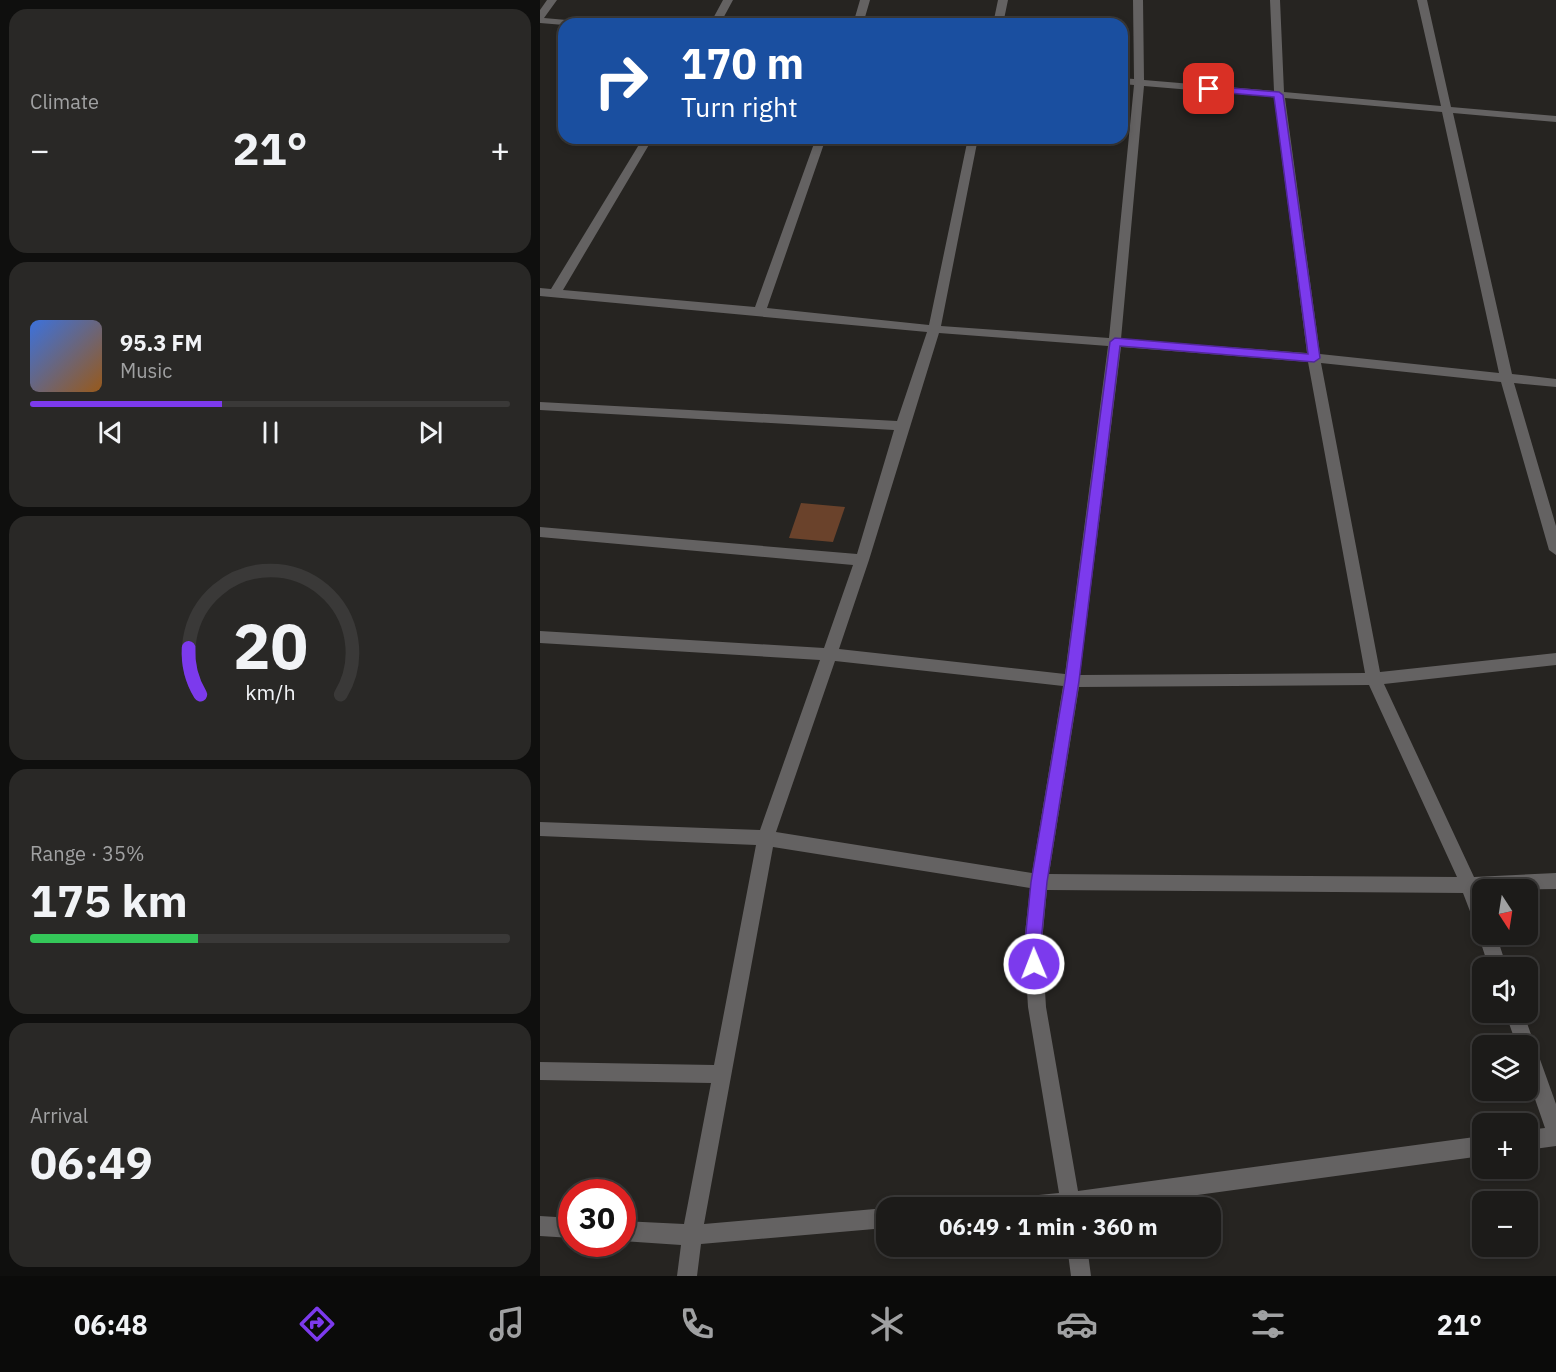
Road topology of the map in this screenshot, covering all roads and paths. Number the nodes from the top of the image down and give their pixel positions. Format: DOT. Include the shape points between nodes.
graph roads {
  1 [pos="552,0"];
  2 [pos="728,0"];
  3 [pos="865,0"];
  4 [pos="1003,0"];
  5 [pos="1138,0"];
  6 [pos="1275,0"];
  7 [pos="1422,0"];
  8 [pos="540,18"];
  9 [pos="718,18"];
  10 [pos="860,18"];
  11 [pos="999,18"];
  12 [pos="558,21"];
  13 [pos="1128,81"];
  14 [pos="1139,82"];
  15 [pos="1279,95"];
  16 [pos="1444,107"];
  17 [pos="1556,119"];
  18 [pos="644,144"];
  19 [pos="819,144"];
  20 [pos="972,144"];
  21 [pos="540,292"];
  22 [pos="555,293"];
  23 [pos="760,310"];
  24 [pos="934,329"];
  25 [pos="1115,342"];
  26 [pos="1314,358"];
  27 [pos="1507,379"];
  28 [pos="1556,383"];
  29 [pos="540,406"];
  30 [pos="902,426"];
  31 [pos="540,532"];
  32 [pos="1556,550"];
  33 [pos="862,560"];
  34 [pos="540,637"];
  35 [pos="828,654"];
  36 [pos="1556,659"];
  37 [pos="1374,679"];
  38 [pos="1072,681"];
  39 [pos="540,829"];
  40 [pos="766,838"];
  41 [pos="1556,881"];
  42 [pos="1039,882"];
  43 [pos="1469,885"];
  44 [pos="1472,893"];
  45 [pos="540,1071"];
  46 [pos="722,1074"];
  47 [pos="1538,1081"];
  48 [pos="1556,1131"];
  49 [pos="1556,1136"];
  50 [pos="1538,1138"];
  51 [pos="1472,1147"];
  52 [pos="1069,1197"];
  53 [pos="1126,1197"];
  54 [pos="876,1219"];
  55 [pos="540,1226"];
  56 [pos="558,1227"];
  57 [pos="636,1232"];
  58 [pos="692,1235"];
  59 [pos="1078,1257"];
  60 [pos="687,1276"];
  61 [pos="1081,1276"];
  1 -- 8 [label="street"];
  2 -- 9 [label="street"];
  3 -- 10 [label="street"];
  4 -- 11 [label="street"];
  5 -- 14 [label="street"];
  6 -- 15 [label="street"];
  7 -- 16 [label="street"];
  8 -- 12 [label="street"];
  13 -- 14 [label="street"];
  14 -- 15 [label="street"];
  14 -- 25 [label="street"];
  15 -- 16 [label="street"];
  15 -- 26 [label="street"];
  16 -- 17 [label="street"];
  16 -- 27 [label="street"];
  18 -- 22 [label="street"];
  19 -- 23 [label="street"];
  20 -- 24 [label="street"];
  21 -- 22 [label="street"];
  22 -- 23 [label="street"];
  23 -- 24 [label="street"];
  24 -- 25 [label="street"];
  24 -- 30 [label="street"];
  25 -- 26 [label="street"];
  25 -- 38 [label="street"];
  26 -- 27 [label="street"];
  26 -- 37 [label="street"];
  27 -- 28 [label="street"];
  27 -- 32 [label="street"];
  29 -- 30 [label="street"];
  30 -- 33 [label="street"];
  31 -- 33 [label="street"];
  33 -- 35 [label="street"];
  34 -- 35 [label="street"];
  35 -- 38 [label="street"];
  35 -- 40 [label="street"];
  36 -- 37 [label="street"];
  37 -- 38 [label="street"];
  37 -- 43 [label="street"];
  38 -- 42 [label="street"];
  39 -- 40 [label="street"];
  40 -- 42 [label="street"];
  40 -- 46 [label="street"];
  41 -- 43 [label="street"];
  42 -- 43 [label="street"];
  42 -- 52 [label="street" via="1033,942 1037,1007"];
  43 -- 44 [label="street"];
  45 -- 46 [label="street"];
  46 -- 58 [label="street"];
  47 -- 48 [label="street"];
  49 -- 50 [label="street"];
  51 -- 53 [label="street"];
  54 -- 58 [label="street"];
  55 -- 56 [label="street"];
  57 -- 58 [label="street"];
  58 -- 60 [label="street"];
  59 -- 61 [label="street"];
}
